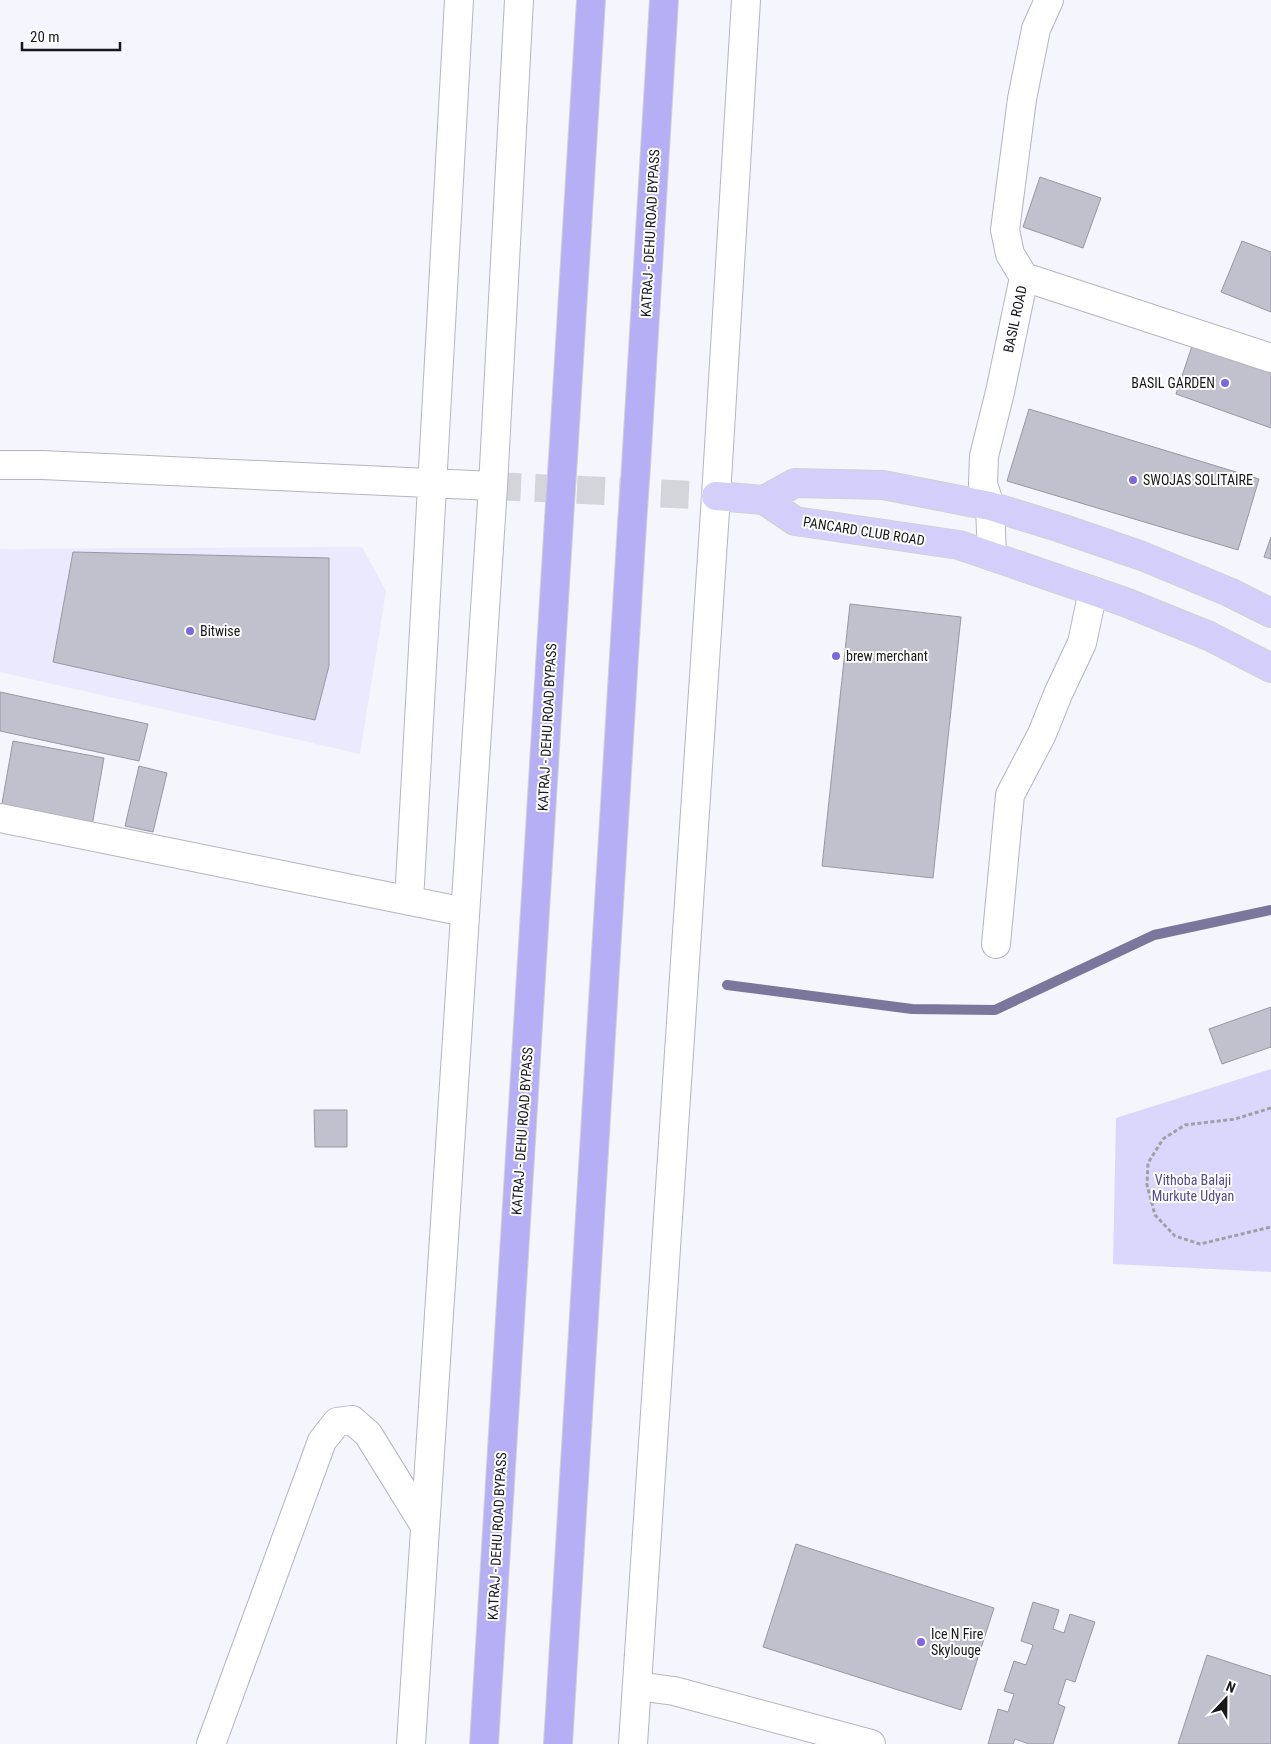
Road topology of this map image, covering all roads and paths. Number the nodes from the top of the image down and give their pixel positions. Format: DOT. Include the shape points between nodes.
graph roads {
  1 [pos="459,0"];
  2 [pos="520,0"];
  3 [pos="591,0"];
  4 [pos="664,0"];
  5 [pos="746,0"];
  6 [pos="1049,0"];
  7 [pos="1024,277"];
  8 [pos="1271,358"];
  9 [pos="0,465"];
  10 [pos="432,483"];
  11 [pos="493,486"];
  12 [pos="716,496"];
  13 [pos="764,500"];
  14 [pos="990,506"];
  15 [pos="992,556"];
  16 [pos="1093,591"];
  17 [pos="1271,613"];
  18 [pos="1271,668"];
  19 [pos="0,818"];
  20 [pos="408,900"];
  21 [pos="465,912"];
  22 [pos="996,944"];
  23 [pos="1271,1108"];
  24 [pos="1271,1227"];
  25 [pos="425,1526"];
  26 [pos="637,1686"];
  27 [pos="211,1744"];
  28 [pos="411,1744"];
  29 [pos="484,1744"];
  30 [pos="558,1744"];
  31 [pos="633,1744"];
  32 [pos="871,1744"];
  1 -- 10 [label="street"];
  2 -- 11 [label="street"];
  3 -- 29 [label="highway, KATRAJ - DEHU ROAD BYPASS, bridge"];
  4 -- 30 [label="highway, KATRAJ - DEHU ROAD BYPASS, bridge"];
  5 -- 12 [label="street"];
  6 -- 7 [label="street" via="1036,29 1022,99 1005,230 1010,254"];
  7 -- 8 [label="street, BASIL ROAD"];
  7 -- 14 [label="street, BASIL ROAD" via="1012,396 984,456 983,484"];
  9 -- 10 [label="street"];
  10 -- 11 [label="street"];
  10 -- 20 [label="street"];
  11 -- 21 [label="street"];
  12 -- 13 [label="main road"];
  12 -- 26 [label="street"];
  13 -- 14 [label="main road" via="795,483 883,485"];
  13 -- 15 [label="main road, PANCARD CLUB ROAD" via="795,521 959,545"];
  14 -- 15 [label="street, BASIL ROAD"];
  14 -- 17 [label="main road" via="1142,556 1230,592"];
  15 -- 16 [label="main road, PANCARD CLUB ROAD"];
  16 -- 18 [label="main road, PANCARD CLUB ROAD" via="1209,636"];
  16 -- 22 [label="street" via="1082,643 1042,734 1010,795"];
  19 -- 20 [label="street"];
  20 -- 21 [label="street"];
  21 -- 25 [label="street"];
  23 -- 24 [label="path" via="1235,1119 1185,1125 1162,1139 1148,1163 1147,1185 1155,1215 1175,1236 1200,1244"];
  25 -- 27 [label="street" via="368,1434 352,1420 337,1422 322,1441"];
  25 -- 28 [label="street"];
  26 -- 31 [label="street"];
  26 -- 32 [label="street" via="674,1691"];
}
